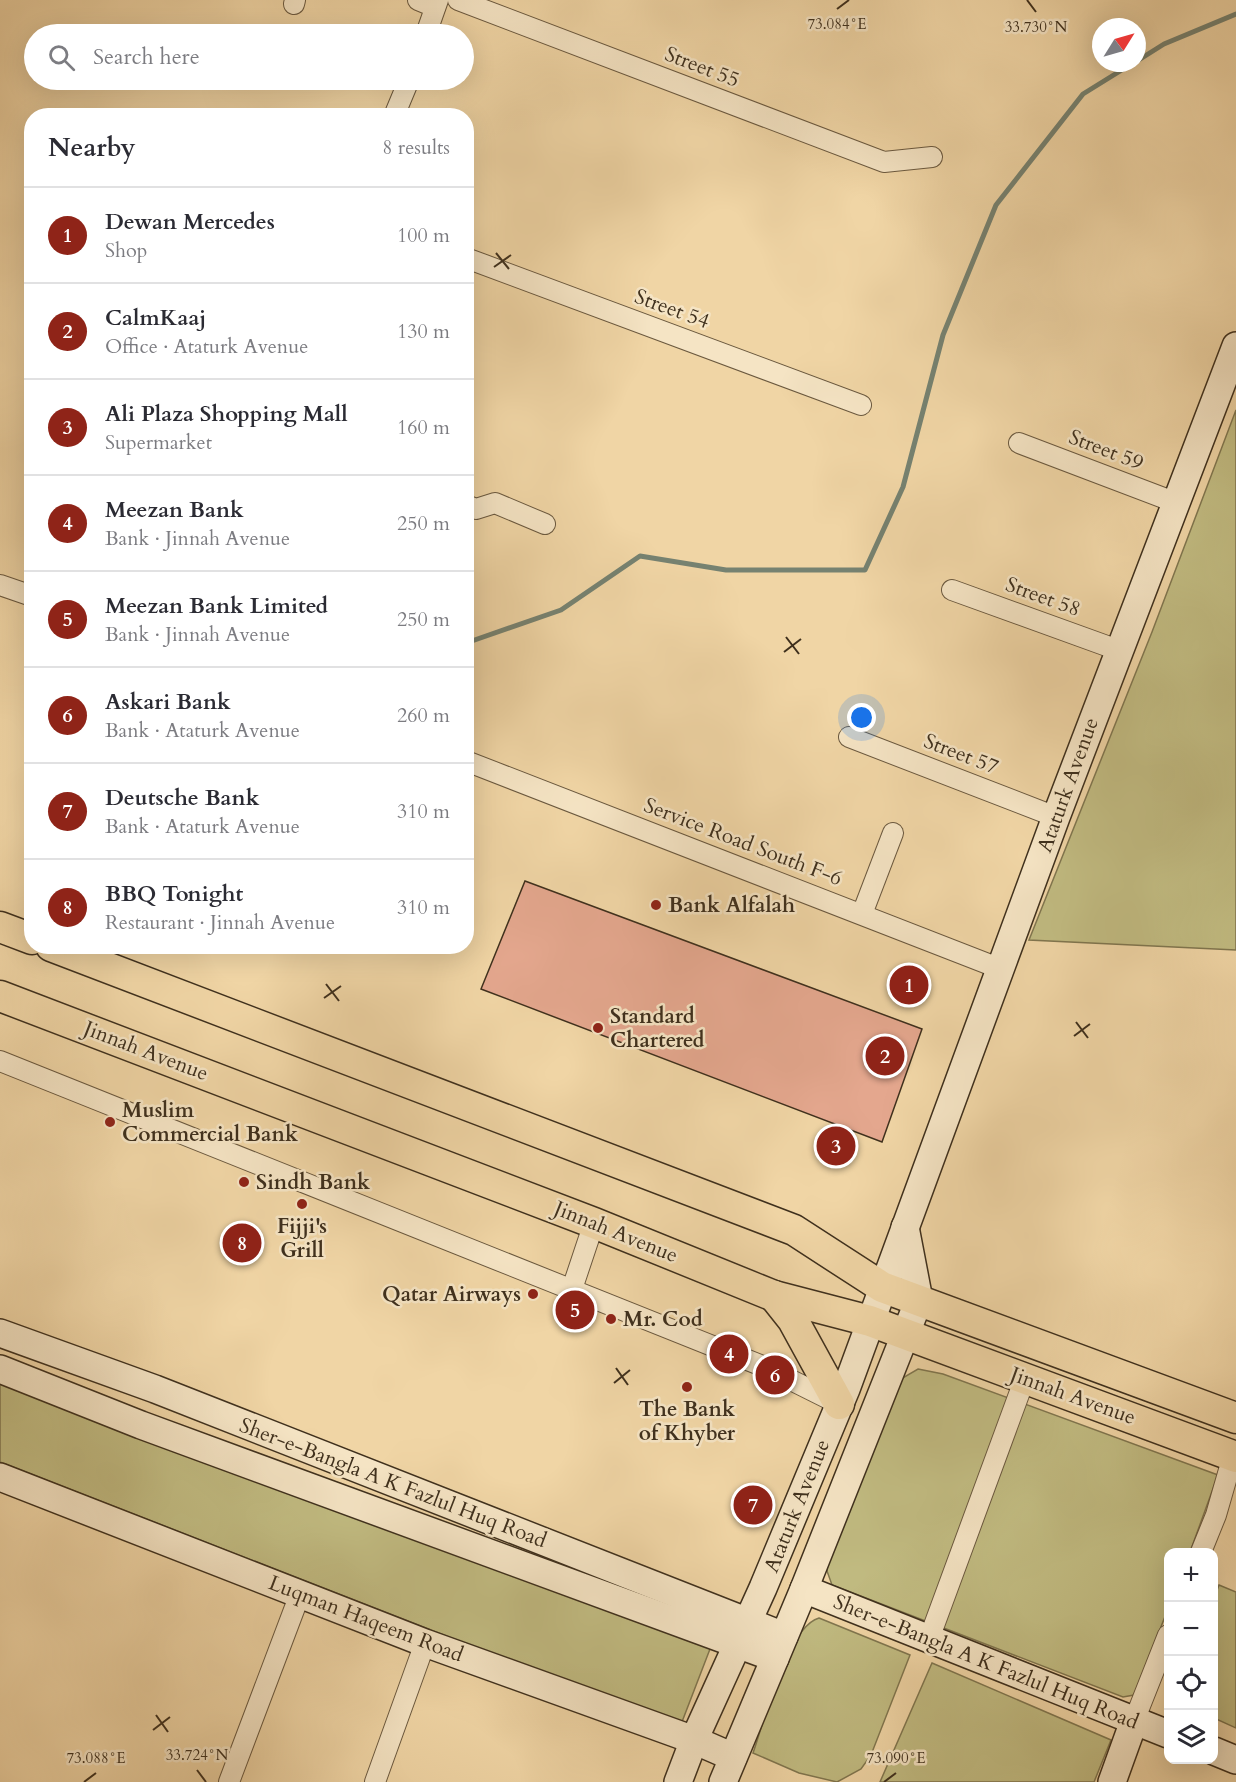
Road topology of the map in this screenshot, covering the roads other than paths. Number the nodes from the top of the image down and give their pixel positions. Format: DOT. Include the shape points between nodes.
graph roads {
  1 [pos="458,0"];
  2 [pos="430,2"];
  3 [pos="427,24"];
  4 [pos="405,90"];
  5 [pos="397,108"];
  6 [pos="932,157"];
  7 [pos="474,261"];
  8 [pos="1236,346"];
  9 [pos="861,405"];
  10 [pos="1019,443"];
  11 [pos="1177,503"];
  12 [pos="474,508"];
  13 [pos="545,524"];
  14 [pos="0,585"];
  15 [pos="952,590"];
  16 [pos="24,593"];
  17 [pos="1118,650"];
  18 [pos="849,737"];
  19 [pos="474,764"];
  20 [pos="1056,817"];
  21 [pos="893,833"];
  22 [pos="862,914"];
  23 [pos="0,927"];
  24 [pos="24,936"];
  25 [pos="72,954"];
  26 [pos="1001,969"];
  27 [pos="0,996"];
  28 [pos="0,1061"];
  29 [pos="594,1223"];
  30 [pos="905,1226"];
  31 [pos="882,1287"];
  32 [pos="572,1289"];
  33 [pos="774,1296"];
  34 [pos="919,1300"];
  35 [pos="870,1320"];
  36 [pos="0,1332"];
  37 [pos="905,1334"];
  38 [pos="0,1369"];
  39 [pos="1025,1378"];
  40 [pos="839,1404"];
  41 [pos="1236,1418"];
  42 [pos="1235,1454"];
  43 [pos="0,1478"];
  44 [pos="1203,1548"];
  45 [pos="804,1589"];
  46 [pos="300,1594"];
  47 [pos="742,1633"];
  48 [pos="929,1639"];
  49 [pos="425,1643"];
  50 [pos="1164,1645"];
  51 [pos="779,1647"];
  52 [pos="1134,1721"];
  53 [pos="1164,1732"];
  54 [pos="694,1740"];
  55 [pos="1218,1753"];
  56 [pos="733,1757"];
  57 [pos="1236,1760"];
  58 [pos="229,1782"];
  59 [pos="375,1782"];
  60 [pos="678,1782"];
  61 [pos="723,1782"];
  62 [pos="1112,1782"];
  1 -- 6 [label="street, Street 55" via="884,162"];
  2 -- 3 [label="street"];
  4 -- 5 [label="street"];
  7 -- 9 [label="street, Street 54"];
  8 -- 11 [label="street, Ataturk Avenue"];
  10 -- 11 [label="street, Street 59"];
  11 -- 17 [label="street, Ataturk Avenue"];
  12 -- 13 [label="street" via="495,503"];
  14 -- 16 [label="street"];
  15 -- 17 [label="street, Street 58"];
  17 -- 20 [label="street, Ataturk Avenue"];
  18 -- 20 [label="street, Street 57"];
  19 -- 22 [label="street, Service Road South F-6"];
  20 -- 26 [label="street, Ataturk Avenue"];
  21 -- 22 [label="street"];
  22 -- 26 [label="street, Service Road South F-6"];
  23 -- 24 [label="main road"];
  25 -- 31 [label="main road, Jinnah Avenue" via="794,1230"];
  26 -- 30 [label="street, Ataturk Avenue"];
  27 -- 29 [label="main road, Jinnah Avenue"];
  28 -- 32 [label="street"];
  29 -- 32 [label="street"];
  29 -- 33 [label="main road, Jinnah Avenue"];
  30 -- 31 [label="street, Ataturk Avenue"];
  30 -- 34 [label="street"];
  31 -- 34 [label="main road, Jinnah Avenue"];
  31 -- 35 [label="street, Ataturk Avenue"];
  32 -- 40 [label="street" via="765,1367"];
  33 -- 35 [label="main road, Jinnah Avenue"];
  33 -- 40 [label="main road" via="793,1320"];
  34 -- 37 [label="street, Ataturk Avenue"];
  34 -- 41 [label="main road, Jinnah Avenue"];
  35 -- 37 [label="main road, Jinnah Avenue"];
  35 -- 40 [label="street, Ataturk Avenue"];
  36 -- 47 [label="street, Sher-e-Bangla A K Fazlul Huq Road" via="155,1389"];
  37 -- 39 [label="main road, Jinnah Avenue"];
  37 -- 45 [label="street, Ataturk Avenue"];
  38 -- 47 [label="street, Sher-e-Bangla A K Fazlul Huq Road" via="141,1425"];
  39 -- 42 [label="main road, Jinnah Avenue"];
  39 -- 48 [label="street"];
  40 -- 47 [label="street, Ataturk Avenue"];
  42 -- 44 [label="street"];
  43 -- 46 [label="street, Luqman Haqeem Road"];
  45 -- 48 [label="street, Sher-e-Bangla A K Fazlul Huq Road"];
  45 -- 51 [label="street, Ataturk Avenue"];
  46 -- 49 [label="street, Luqman Haqeem Road"];
  46 -- 58 [label="street"];
  47 -- 51 [label="street, Sher-e-Bangla A K Fazlul Huq Road"];
  47 -- 54 [label="street, Ataturk Avenue"];
  48 -- 52 [label="street, Sher-e-Bangla A K Fazlul Huq Road"];
  49 -- 54 [label="street, Luqman Haqeem Road"];
  49 -- 59 [label="street"];
  50 -- 52 [label="street"];
  51 -- 56 [label="street, Ataturk Avenue"];
  52 -- 53 [label="street, Sher-e-Bangla A K Fazlul Huq Road"];
  52 -- 62 [label="street"];
  54 -- 56 [label="street, Luqman Haqeem Road"];
  54 -- 60 [label="street, Ataturk Avenue"];
  55 -- 57 [label="street"];
  56 -- 61 [label="street, Ataturk Avenue"];
}
